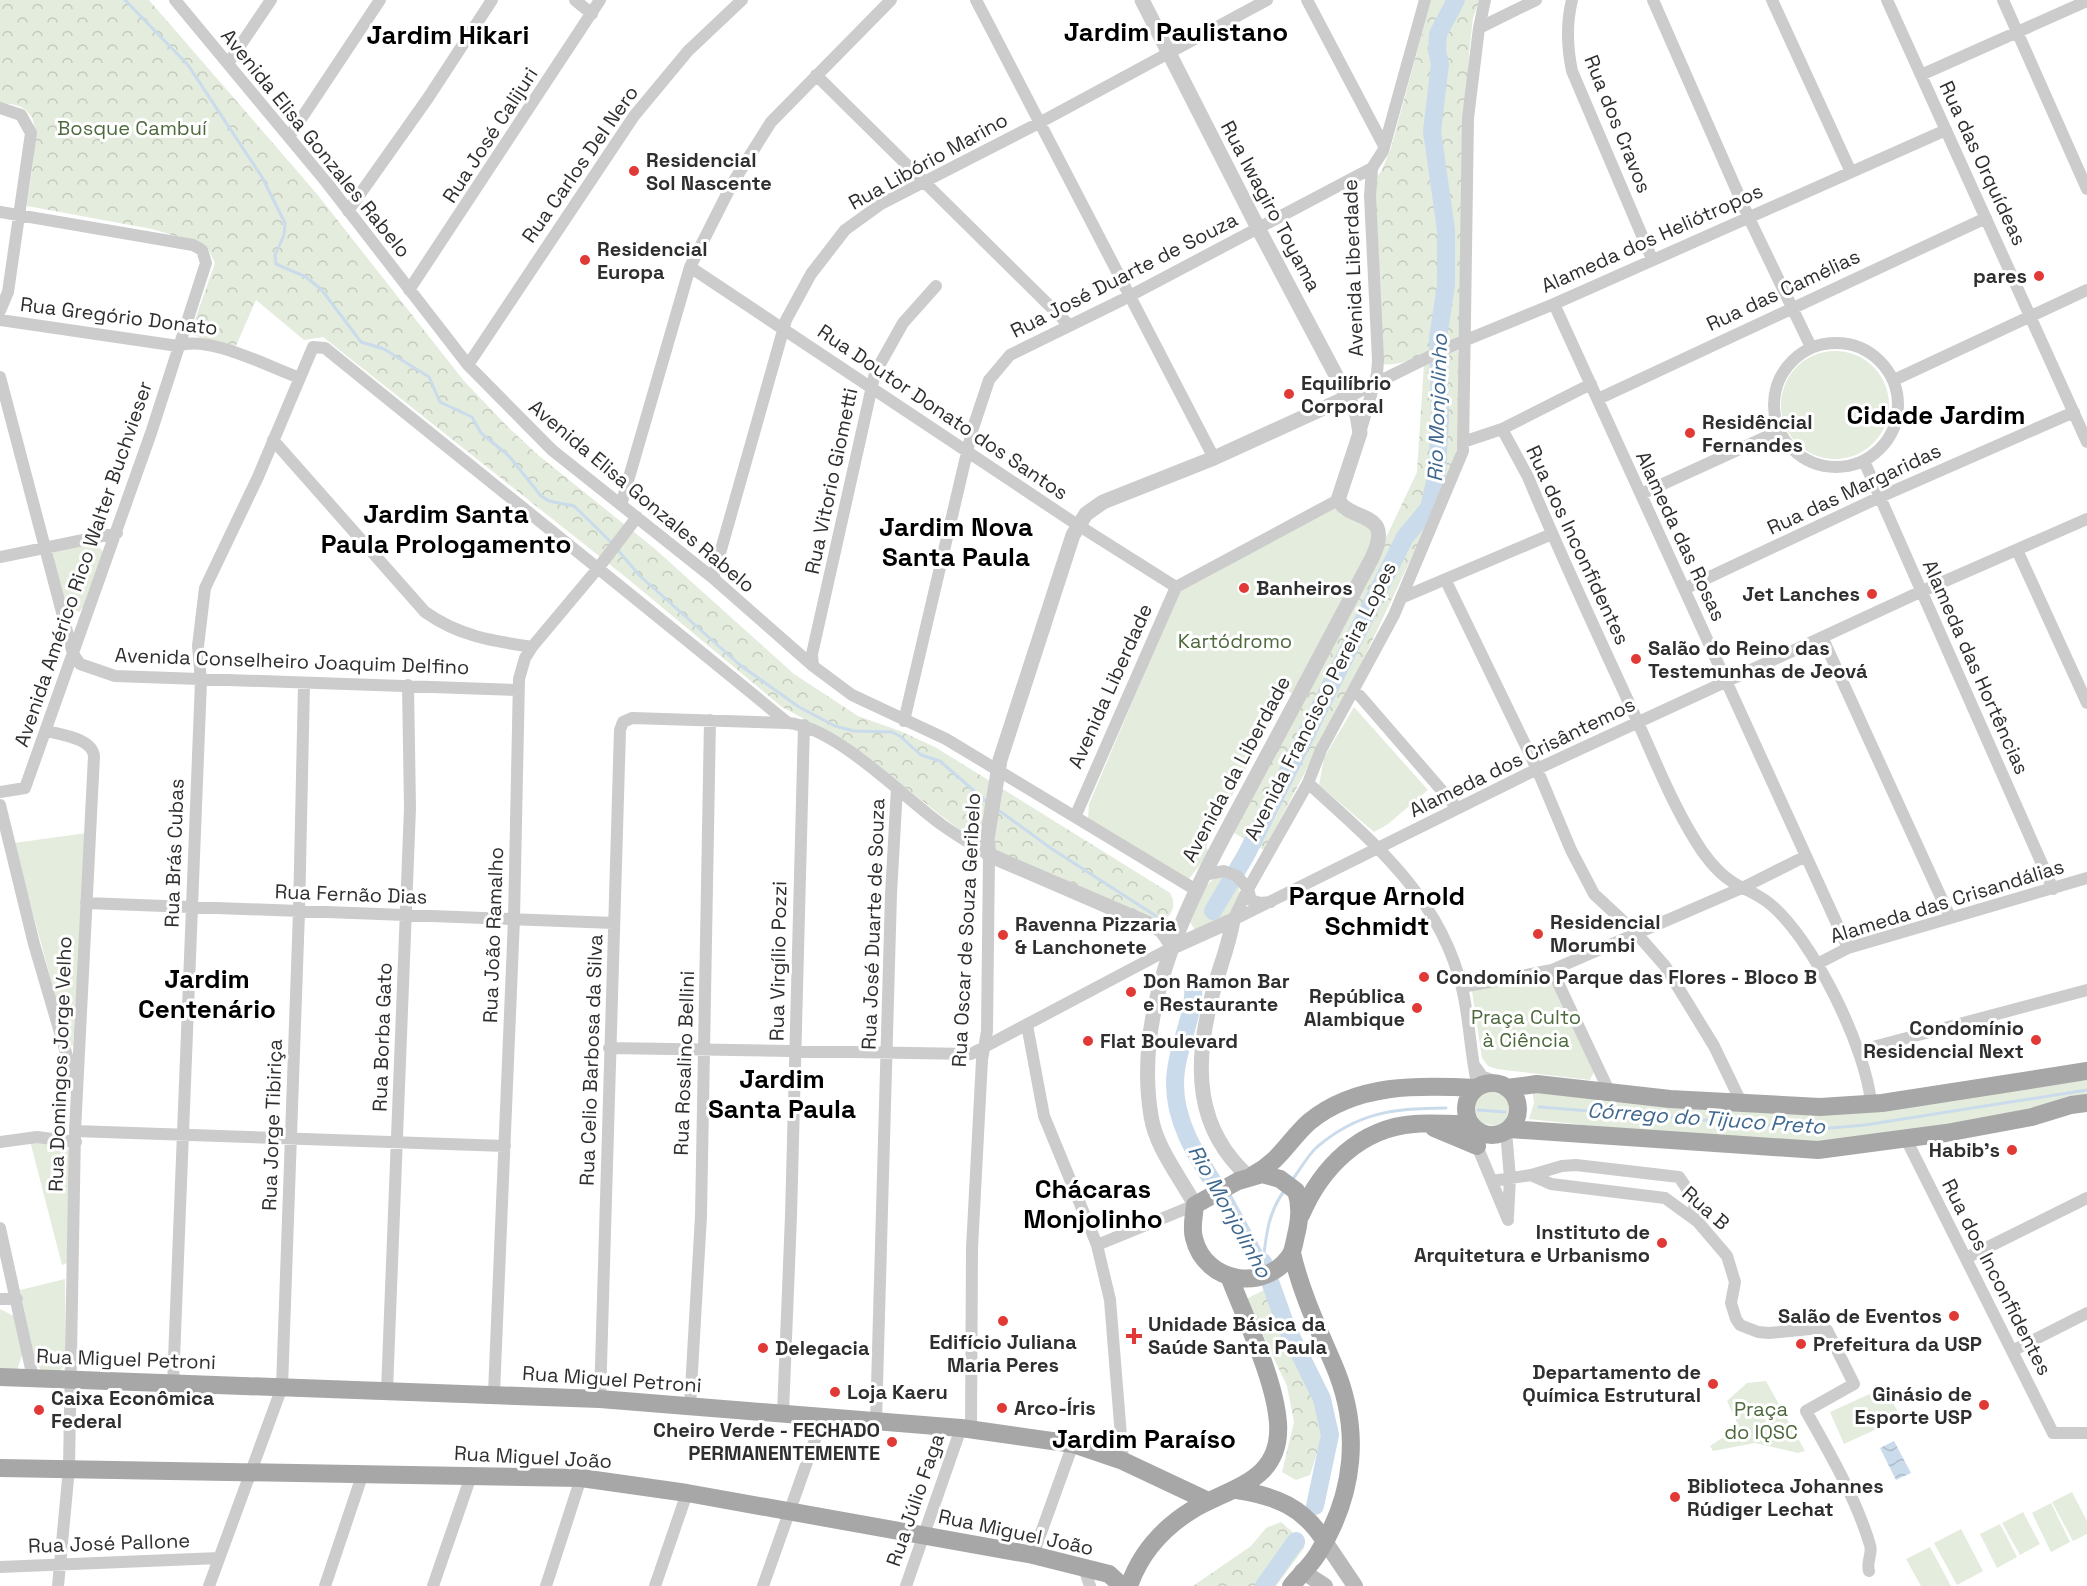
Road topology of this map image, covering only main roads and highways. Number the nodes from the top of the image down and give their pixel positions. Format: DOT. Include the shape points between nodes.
graph roads {
  1 [pos="2087,1071"];
  2 [pos="1503,1086"];
  3 [pos="1477,1088"];
  4 [pos="2087,1103"];
  5 [pos="1474,1133"];
  6 [pos="1507,1134"];
  7 [pos="1249,1177"];
  8 [pos="1300,1217"];
  9 [pos="1292,1253"];
  10 [pos="1229,1276"];
  11 [pos="0,1377"];
  12 [pos="0,1468"];
  13 [pos="1237,1490"];
  14 [pos="1208,1501"];
  15 [pos="1324,1540"];
  16 [pos="1302,1571"];
  17 [pos="1119,1584"];
  18 [pos="1291,1586"];
  19 [pos="1324,1586"];
  20 [pos="1355,1586"];
  1 -- 2 [label="main road" via="1820,1107 1742,1104 1537,1084"];
  2 -- 3 [label="main road" via="1492,1083"];
  2 -- 6 [label="main road" via="1518,1108"];
  3 -- 5 [label="main road" via="1467,1101 1466,1117"];
  3 -- 7 [label="main road" via="1414,1085 1342,1102 1320,1113 1281,1155"];
  4 -- 6 [label="main road" via="2032,1117 1818,1150 1554,1132"];
  5 -- 6 [label="main road"];
  5 -- 8 [label="main road" via="1424,1124 1388,1130 1347,1150 1326,1170"];
  7 -- 8 [label="main road" via="1262,1174 1280,1179 1296,1191"];
  7 -- 10 [label="main road" via="1200,1203 1193,1236 1206,1260"];
  8 -- 9 [label="main road"];
  9 -- 10 [label="main road" via="1276,1270 1253,1280"];
  9 -- 15 [label="main road" via="1308,1310 1334,1365 1350,1421 1351,1449 1342,1508"];
  10 -- 13 [label="main road" via="1272,1390 1278,1426 1263,1472"];
  11 -- 14 [label="main road, Rua Miguel Petroni" via="494,1393 966,1428 1073,1444 1123,1461"];
  12 -- 17 [label="main road, Rua Miguel João" via="581,1478 687,1493 1033,1555 1109,1574"];
  13 -- 14 [label="main road"];
  13 -- 15 [label="main road" via="1274,1497 1294,1507 1314,1524"];
  14 -- 17 [label="main road" via="1158,1538"];
  15 -- 16 [label="main road"];
  15 -- 20 [label="main road"];
  16 -- 18 [label="main road"];
  16 -- 19 [label="main road"];
}
